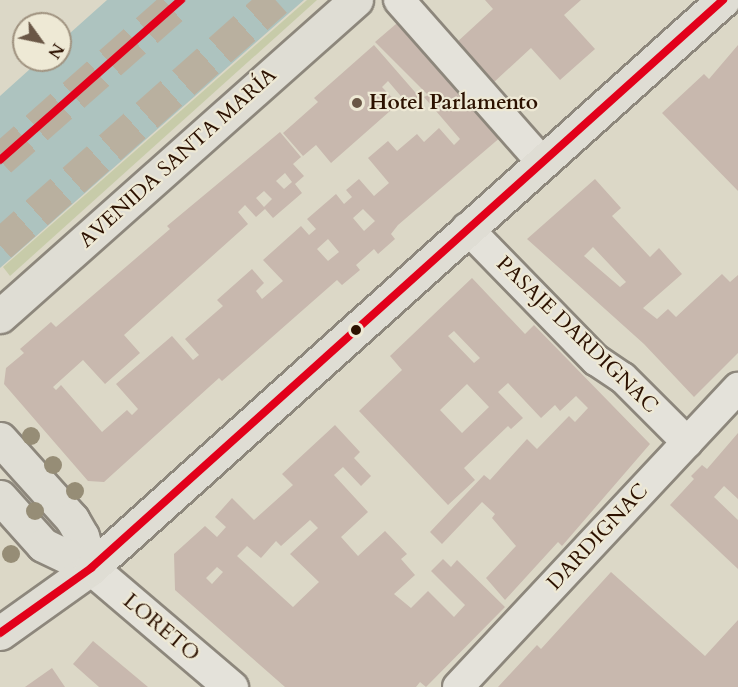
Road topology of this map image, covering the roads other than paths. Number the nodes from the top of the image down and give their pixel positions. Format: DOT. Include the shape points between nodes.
graph roads {
  1 [pos="356,0"];
  2 [pos="399,0"];
  3 [pos="723,0"];
  4 [pos="542,162"];
  5 [pos="467,228"];
  6 [pos="0,316"];
  7 [pos="738,388"];
  8 [pos="0,439"];
  9 [pos="687,442"];
  10 [pos="0,497"];
  11 [pos="91,568"];
  12 [pos="0,633"];
  13 [pos="231,687"];
  14 [pos="458,687"];
  1 -- 6 [label="main road, AVENIDA SANTA MARÍA"];
  2 -- 4 [label="street"];
  3 -- 4 [label="main road"];
  4 -- 5 [label="main road"];
  5 -- 9 [label="street, PASAJE DARDIGNAC" via="596,360 623,378"];
  5 -- 11 [label="main road"];
  7 -- 9 [label="street, DARDIGNAC"];
  8 -- 11 [label="main road" via="72,519"];
  9 -- 14 [label="street, DARDIGNAC"];
  10 -- 11 [label="main road, LORETO" via="43,545"];
  11 -- 12 [label="main road"];
  11 -- 13 [label="main road, LORETO"];
}
